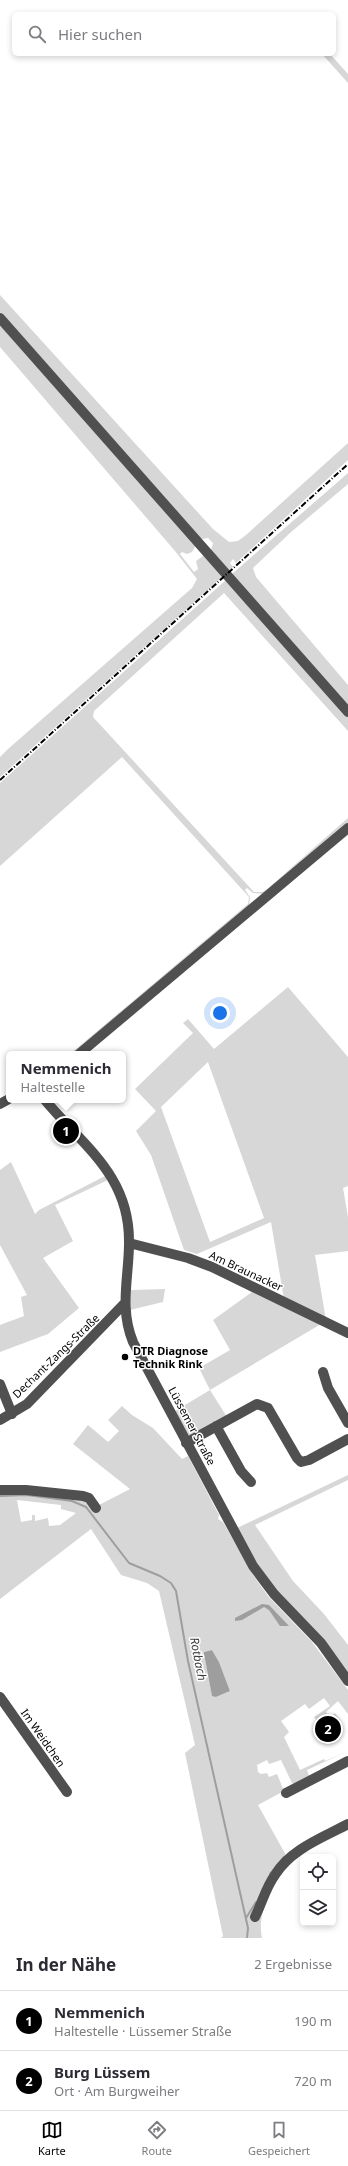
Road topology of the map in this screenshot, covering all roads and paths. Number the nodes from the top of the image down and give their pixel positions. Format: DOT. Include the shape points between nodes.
graph roads {
  1 [pos="0,318"];
  2 [pos="348,712"];
  3 [pos="348,828"];
  4 [pos="83,1051"];
  5 [pos="48,1103"];
  6 [pos="129,1243"];
  7 [pos="124,1304"];
  8 [pos="348,1333"];
  9 [pos="323,1372"];
  10 [pos="0,1384"];
  11 [pos="12,1414"];
  12 [pos="0,1420"];
  13 [pos="348,1423"];
  14 [pos="216,1426"];
  15 [pos="348,1439"];
  16 [pos="186,1443"];
  17 [pos="251,1482"];
  18 [pos="0,1490"];
  19 [pos="96,1508"];
  20 [pos="348,1681"];
  21 [pos="0,1697"];
  22 [pos="348,1761"];
  23 [pos="67,1792"];
  24 [pos="286,1793"];
  25 [pos="348,1824"];
  26 [pos="255,1917"];
  1 -- 2 [label="street"];
  3 -- 4 [label="street"];
  5 -- 6 [label="street, Lüssemer Straße" via="99,1158 111,1176 125,1209"];
  6 -- 7 [label="street, Lüssemer Straße"];
  6 -- 8 [label="street, Am Braunacker" via="212,1267"];
  7 -- 11 [label="street, Dechant-Zangs-Straße" via="26,1404"];
  7 -- 16 [label="street, Lüssemer Straße" via="133,1342"];
  9 -- 13 [label="street" via="328,1388"];
  10 -- 11 [label="street"];
  11 -- 12 [label="street, Dechant-Zangs-Straße"];
  14 -- 15 [label="street" via="250,1406 263,1405 272,1413 297,1458 303,1462"];
  14 -- 16 [label="street"];
  14 -- 17 [label="street" via="241,1471"];
  16 -- 20 [label="street, Lüssemer Straße" via="253,1566 274,1594 321,1644"];
  18 -- 19 [label="street" via="83,1496 89,1498"];
  21 -- 23 [label="street, Im Weidchen"];
  22 -- 24 [label="street"];
  25 -- 26 [label="street" via="304,1847 284,1863 274,1876"];
}
